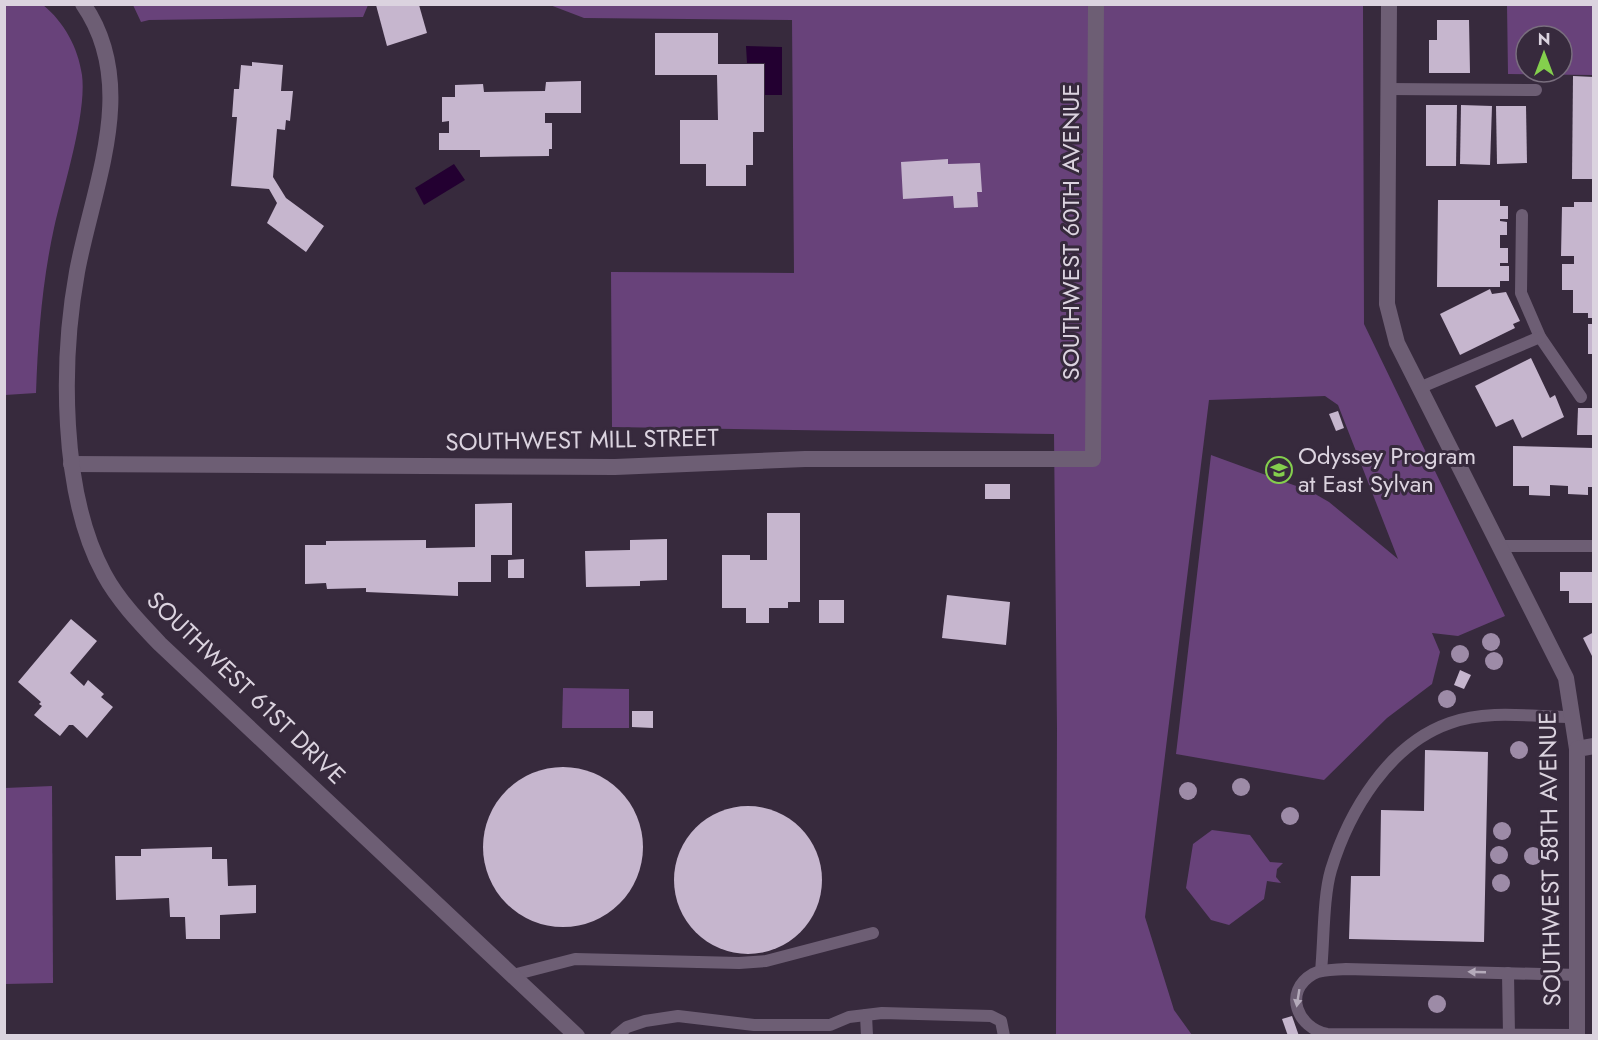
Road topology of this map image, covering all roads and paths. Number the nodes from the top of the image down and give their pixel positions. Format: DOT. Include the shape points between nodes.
graph roads {
  1 [pos="83,4"];
  2 [pos="1096,4"];
  3 [pos="1389,4"];
  4 [pos="1388,89"];
  5 [pos="1536,90"];
  6 [pos="1522,215"];
  7 [pos="1540,338"];
  8 [pos="1419,388"];
  9 [pos="1581,397"];
  10 [pos="1094,459"];
  11 [pos="71,464"];
  12 [pos="1500,546"];
  13 [pos="1593,546"];
  14 [pos="1573,717"];
  15 [pos="1585,747"];
  16 [pos="873,933"];
  17 [pos="1322,971"];
  18 [pos="1509,973"];
  19 [pos="513,975"];
  20 [pos="1578,975"];
  21 [pos="866,1015"];
  22 [pos="830,1030"];
  23 [pos="576,1035"];
  24 [pos="616,1035"];
  25 [pos="867,1035"];
  26 [pos="1004,1035"];
  27 [pos="1509,1035"];
  28 [pos="1577,1035"];
  1 -- 11 [label="street, SOUTHWEST 61ST DRIVE" via="104,46 111,111 73,298 69,350"];
  2 -- 10 [label="street, SOUTHWEST 60TH AVENUE"];
  3 -- 4 [label="street, SOUTHWEST 58TH AVENUE"];
  4 -- 5 [label="lane"];
  4 -- 8 [label="street, SOUTHWEST 58TH AVENUE" via="1388,304 1397,343"];
  6 -- 7 [label="lane" via="1521,293"];
  7 -- 8 [label="lane"];
  7 -- 9 [label="lane"];
  8 -- 12 [label="street, SOUTHWEST 58TH AVENUE"];
  10 -- 11 [label="street, SOUTHWEST MILL STREET" via="805,459 615,467"];
  11 -- 19 [label="street, SOUTHWEST 61ST DRIVE" via="91,546 104,574 136,619"];
  12 -- 13 [label="lane"];
  12 -- 14 [label="street, SOUTHWEST 58TH AVENUE" via="1566,678"];
  14 -- 15 [label="street, SOUTHWEST 58TH AVENUE"];
  14 -- 17 [label="lane" via="1479,716 1451,722 1409,746 1382,770 1343,839 1331,872"];
  15 -- 20 [label="street, SOUTHWEST 58TH AVENUE"];
  16 -- 19 [label="lane" via="766,961 575,959"];
  18 -- 17 [label="lane, one-way"];
  17 -- 27 [label="lane, one-way" via="1304,981 1296,1000 1301,1019 1317,1032"];
  18 -- 20 [label="lane"];
  18 -- 27 [label="lane"];
  19 -- 23 [label="street, SOUTHWEST 61ST DRIVE"];
  20 -- 28 [label="street, SOUTHWEST 58TH AVENUE"];
  21 -- 22 [label="lane" via="849,1017"];
  21 -- 25 [label="lane"];
  21 -- 26 [label="lane" via="882,1012 991,1016 1001,1021"];
  22 -- 24 [label="lane" via="678,1016 645,1021"];
  27 -- 28 [label="lane"];
}
